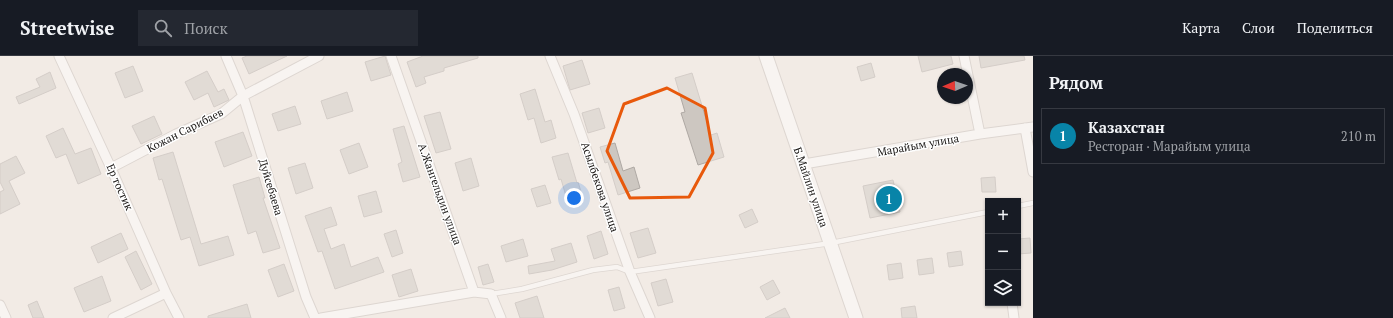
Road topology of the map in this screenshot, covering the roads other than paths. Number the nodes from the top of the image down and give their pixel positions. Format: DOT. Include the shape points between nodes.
graph roads {
  1 [pos="59,56"];
  2 [pos="226,56"];
  3 [pos="319,56"];
  4 [pos="391,56"];
  5 [pos="550,56"];
  6 [pos="766,56"];
  7 [pos="964,56"];
  8 [pos="242,96"];
  9 [pos="1029,127"];
  10 [pos="980,134"];
  11 [pos="804,164"];
  12 [pos="111,168"];
  13 [pos="1033,172"];
  14 [pos="1033,203"];
  15 [pos="1021,205"];
  16 [pos="985,213"];
  17 [pos="831,243"];
  18 [pos="630,272"];
  19 [pos="474,292"];
  20 [pos="166,294"];
  21 [pos="491,294"];
  22 [pos="0,305"];
  23 [pos="1012,306"];
  24 [pos="6,318"];
  25 [pos="113,318"];
  26 [pos="179,318"];
  27 [pos="315,318"];
  28 [pos="322,318"];
  29 [pos="501,318"];
  30 [pos="650,318"];
  31 [pos="856,318"];
  32 [pos="1014,318"];
  1 -- 12 [label="street, Ер тостик"];
  2 -- 8 [label="street, Дуйсебаева"];
  3 -- 8 [label="street, Кожан Сарибаев"];
  4 -- 19 [label="street, А.Жангельдин улица"];
  5 -- 18 [label="street, Асылбекова улица" via="574,114"];
  6 -- 11 [label="street, Б.Майлин улица"];
  7 -- 10 [label="street"];
  8 -- 12 [label="street, Кожан Сарибаев" via="221,114"];
  8 -- 27 [label="street, Дуйсебаева"];
  9 -- 10 [label="street, Марайым улица"];
  9 -- 13 [label="street"];
  10 -- 11 [label="street, Марайым улица"];
  11 -- 17 [label="street, Б.Майлин улица"];
  12 -- 20 [label="street, Ер тостик"];
  14 -- 15 [label="lane"];
  16 -- 17 [label="lane"];
  17 -- 18 [label="lane"];
  17 -- 31 [label="street, Б.Майлин улица"];
  18 -- 21 [label="lane" via="617,267 593,270 522,289"];
  18 -- 30 [label="street, Асылбекова улица"];
  19 -- 21 [label="street"];
  19 -- 28 [label="street"];
  20 -- 25 [label="street"];
  20 -- 26 [label="street, Ер тостик"];
  21 -- 29 [label="street"];
  22 -- 24 [label="street"];
  23 -- 32 [label="street"];
}
